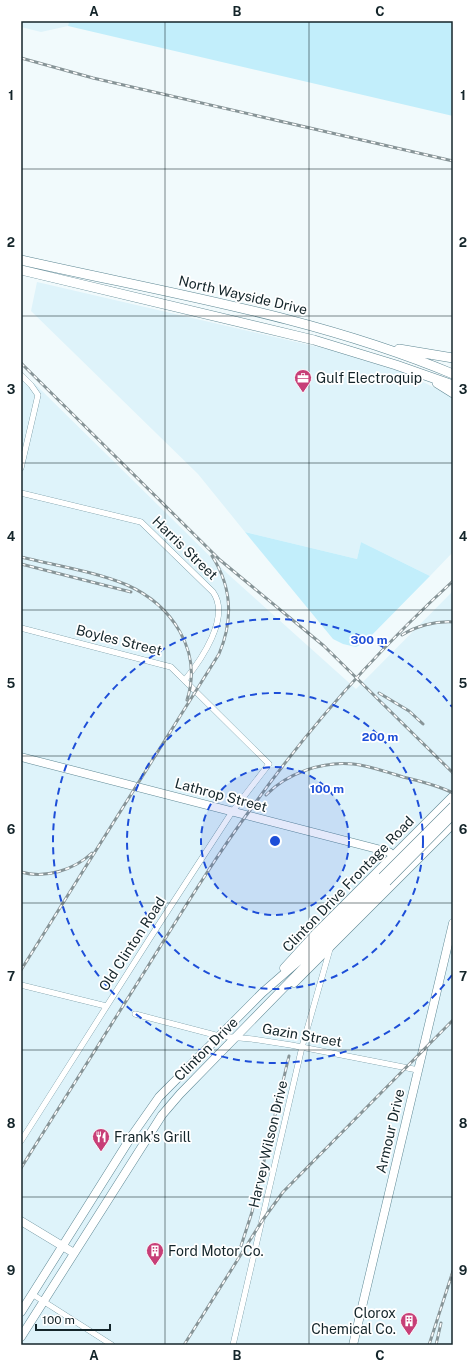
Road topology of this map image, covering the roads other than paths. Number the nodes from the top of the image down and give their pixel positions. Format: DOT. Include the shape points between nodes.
graph roads {
  1 [pos="21,260"];
  2 [pos="21,270"];
  3 [pos="374,344"];
  4 [pos="453,358"];
  5 [pos="414,371"];
  6 [pos="453,374"];
  7 [pos="21,375"];
  8 [pos="453,385"];
  9 [pos="453,393"];
  10 [pos="21,468"];
  11 [pos="21,493"];
  12 [pos="21,628"];
  13 [pos="185,680"];
  14 [pos="21,757"];
  15 [pos="269,764"];
  16 [pos="453,796"];
  17 [pos="449,805"];
  18 [pos="232,812"];
  19 [pos="453,814"];
  20 [pos="453,824"];
  21 [pos="393,856"];
  22 [pos="407,870"];
  23 [pos="384,879"];
  24 [pos="453,923"];
  25 [pos="330,949"];
  26 [pos="21,985"];
  27 [pos="262,992"];
  28 [pos="106,1006"];
  29 [pos="264,1008"];
  30 [pos="135,1014"];
  31 [pos="219,1036"];
  32 [pos="236,1037"];
  33 [pos="302,1047"];
  34 [pos="418,1070"];
  35 [pos="21,1141"];
  36 [pos="116,1160"];
  37 [pos="128,1167"];
  38 [pos="21,1221"];
  39 [pos="62,1245"];
  40 [pos="74,1253"];
  41 [pos="32,1294"];
  42 [pos="44,1301"];
  43 [pos="21,1312"];
  44 [pos="21,1337"];
  45 [pos="112,1345"];
  46 [pos="233,1345"];
  47 [pos="354,1345"];
  1 -- 3 [label="main road, North Wayside Drive" via="277,316"];
  2 -- 5 [label="main road, North Wayside Drive" via="302,338"];
  3 -- 4 [label="main road"];
  3 -- 6 [label="main road, North Wayside Drive"];
  5 -- 8 [label="main road, North Wayside Drive"];
  5 -- 9 [label="main road"];
  7 -- 10 [label="street" via="38,395"];
  11 -- 13 [label="street, Harris Street" via="141,522 213,592 218,610 212,636 203,656"];
  12 -- 13 [label="street, Boyles Street" via="162,664"];
  13 -- 15 [label="street, Boyles Street"];
  14 -- 18 [label="street, Lathrop Street"];
  15 -- 18 [label="street, Old Clinton Road"];
  16 -- 17 [label="street, Clinton Drive Frontage Road"];
  17 -- 19 [label="street"];
  17 -- 21 [label="street, Clinton Drive Frontage Road"];
  17 -- 23 [label="street, Clinton Drive, bridge"];
  18 -- 21 [label="street, Lathrop Street" via="389,852"];
  18 -- 28 [label="street, Old Clinton Road"];
  19 -- 23 [label="street, Clinton Drive, bridge"];
  20 -- 22 [label="street"];
  21 -- 22 [label="street, Lathrop Street"];
  21 -- 27 [label="street, Clinton Drive Frontage Road" via="316,933"];
  22 -- 25 [label="street"];
  23 -- 27 [label="street, Clinton Drive" via="301,959"];
  23 -- 29 [label="street, Clinton Drive"];
  24 -- 34 [label="street, Armour Drive"];
  25 -- 29 [label="street" via="275,1001"];
  25 -- 33 [label="street, Harvey Wilson Drive"];
  26 -- 28 [label="street"];
  27 -- 31 [label="street, Clinton Drive"];
  28 -- 35 [label="street, Old Clinton Road"];
  29 -- 32 [label="street, Clinton Drive"];
  30 -- 31 [label="street, Gazin Street"];
  31 -- 32 [label="street, Gazin Street"];
  31 -- 36 [label="street, Clinton Drive" via="159,1097"];
  32 -- 33 [label="street, Gazin Street"];
  32 -- 37 [label="street, Clinton Drive" via="162,1115"];
  33 -- 34 [label="street, Gazin Street"];
  33 -- 46 [label="street, Harvey Wilson Drive"];
  34 -- 47 [label="street, Armour Drive"];
  36 -- 37 [label="street"];
  36 -- 39 [label="street, Clinton Drive"];
  37 -- 40 [label="street, Clinton Drive"];
  38 -- 39 [label="street"];
  39 -- 40 [label="street"];
  39 -- 41 [label="street, Clinton Drive"];
  40 -- 42 [label="street, Clinton Drive"];
  41 -- 42 [label="street"];
  41 -- 43 [label="street, Clinton Drive"];
  42 -- 44 [label="street, Clinton Drive"];
  42 -- 45 [label="street"];
}
